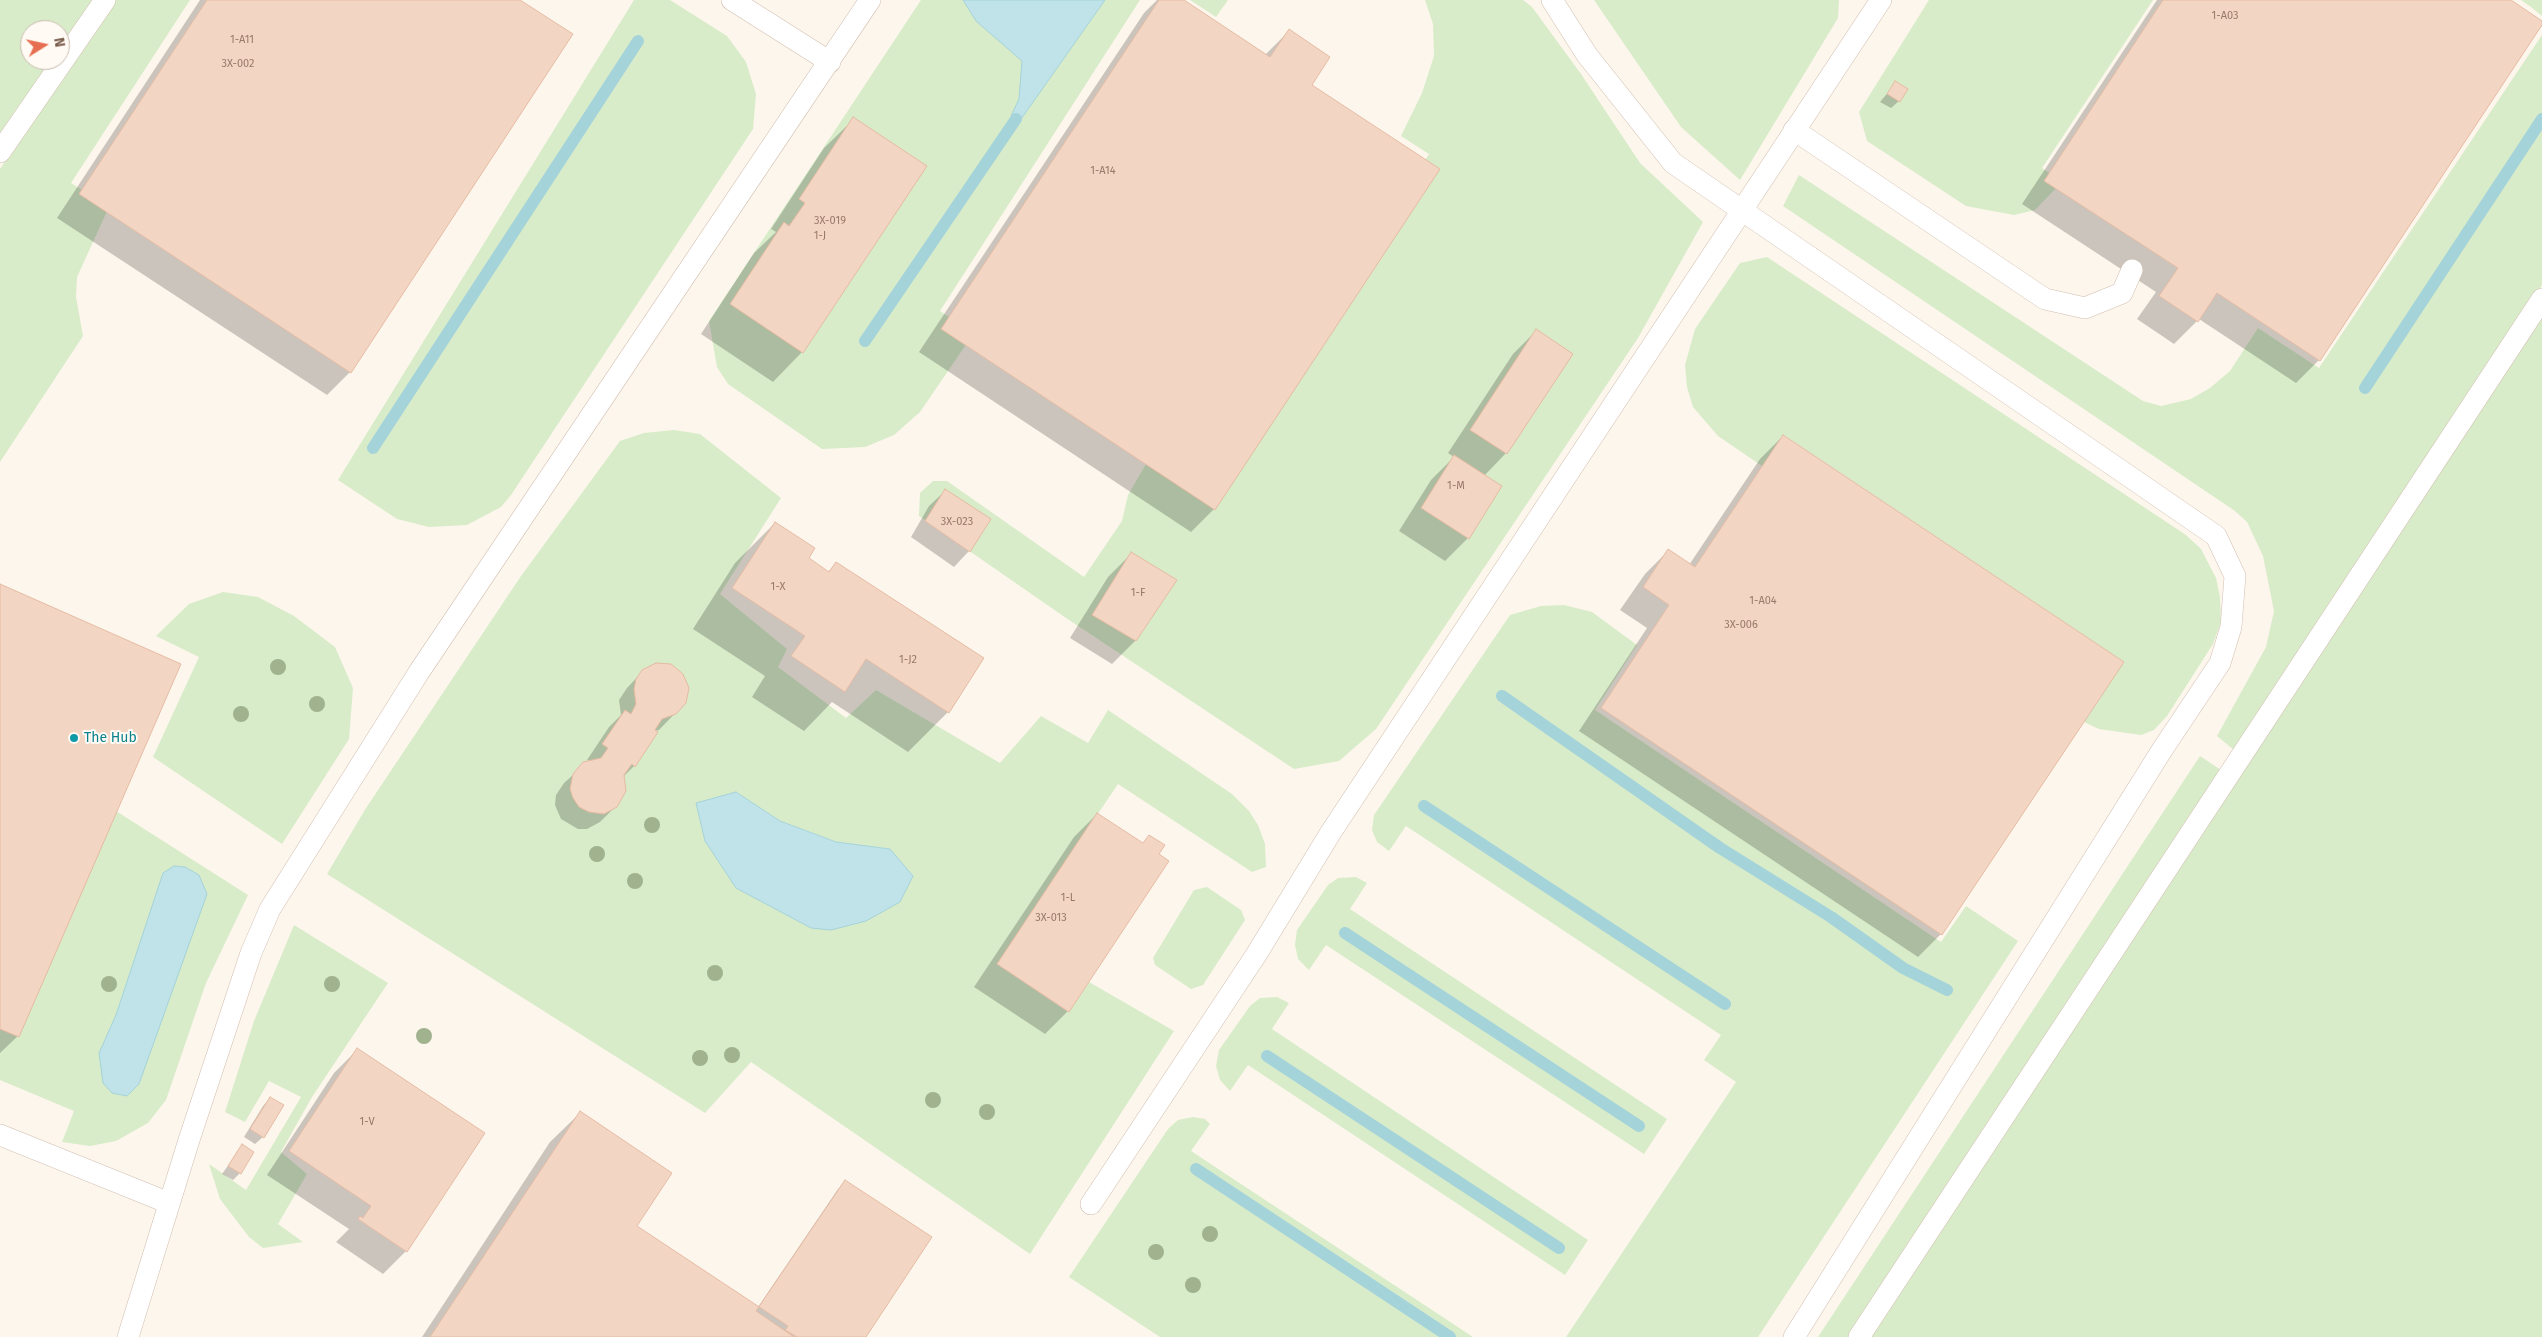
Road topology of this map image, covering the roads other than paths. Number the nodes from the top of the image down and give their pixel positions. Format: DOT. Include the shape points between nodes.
graph roads {
  1 [pos="104,0"];
  2 [pos="732,0"];
  3 [pos="870,0"];
  4 [pos="1552,0"];
  5 [pos="1881,0"];
  6 [pos="830,62"];
  7 [pos="1794,130"];
  8 [pos="0,152"];
  9 [pos="1742,209"];
  10 [pos="2132,270"];
  11 [pos="2542,299"];
  12 [pos="0,1135"];
  13 [pos="169,1203"];
  14 [pos="1091,1204"];
  15 [pos="128,1337"];
  16 [pos="1794,1337"];
  17 [pos="1859,1337"];
  1 -- 8 [label="lane"];
  2 -- 6 [label="lane"];
  3 -- 6 [label="lane"];
  4 -- 9 [label="lane" via="1587,55 1673,162"];
  5 -- 7 [label="lane"];
  6 -- 13 [label="lane" via="419,672 270,909 251,953"];
  7 -- 9 [label="lane"];
  7 -- 10 [label="lane" via="2045,299 2085,308 2122,293"];
  9 -- 14 [label="lane" via="1331,832 1256,955"];
  9 -- 16 [label="lane" via="2216,536 2235,576 2231,627 2220,662"];
  11 -- 17 [label="lane"];
  12 -- 13 [label="lane"];
  13 -- 15 [label="lane"];
}
